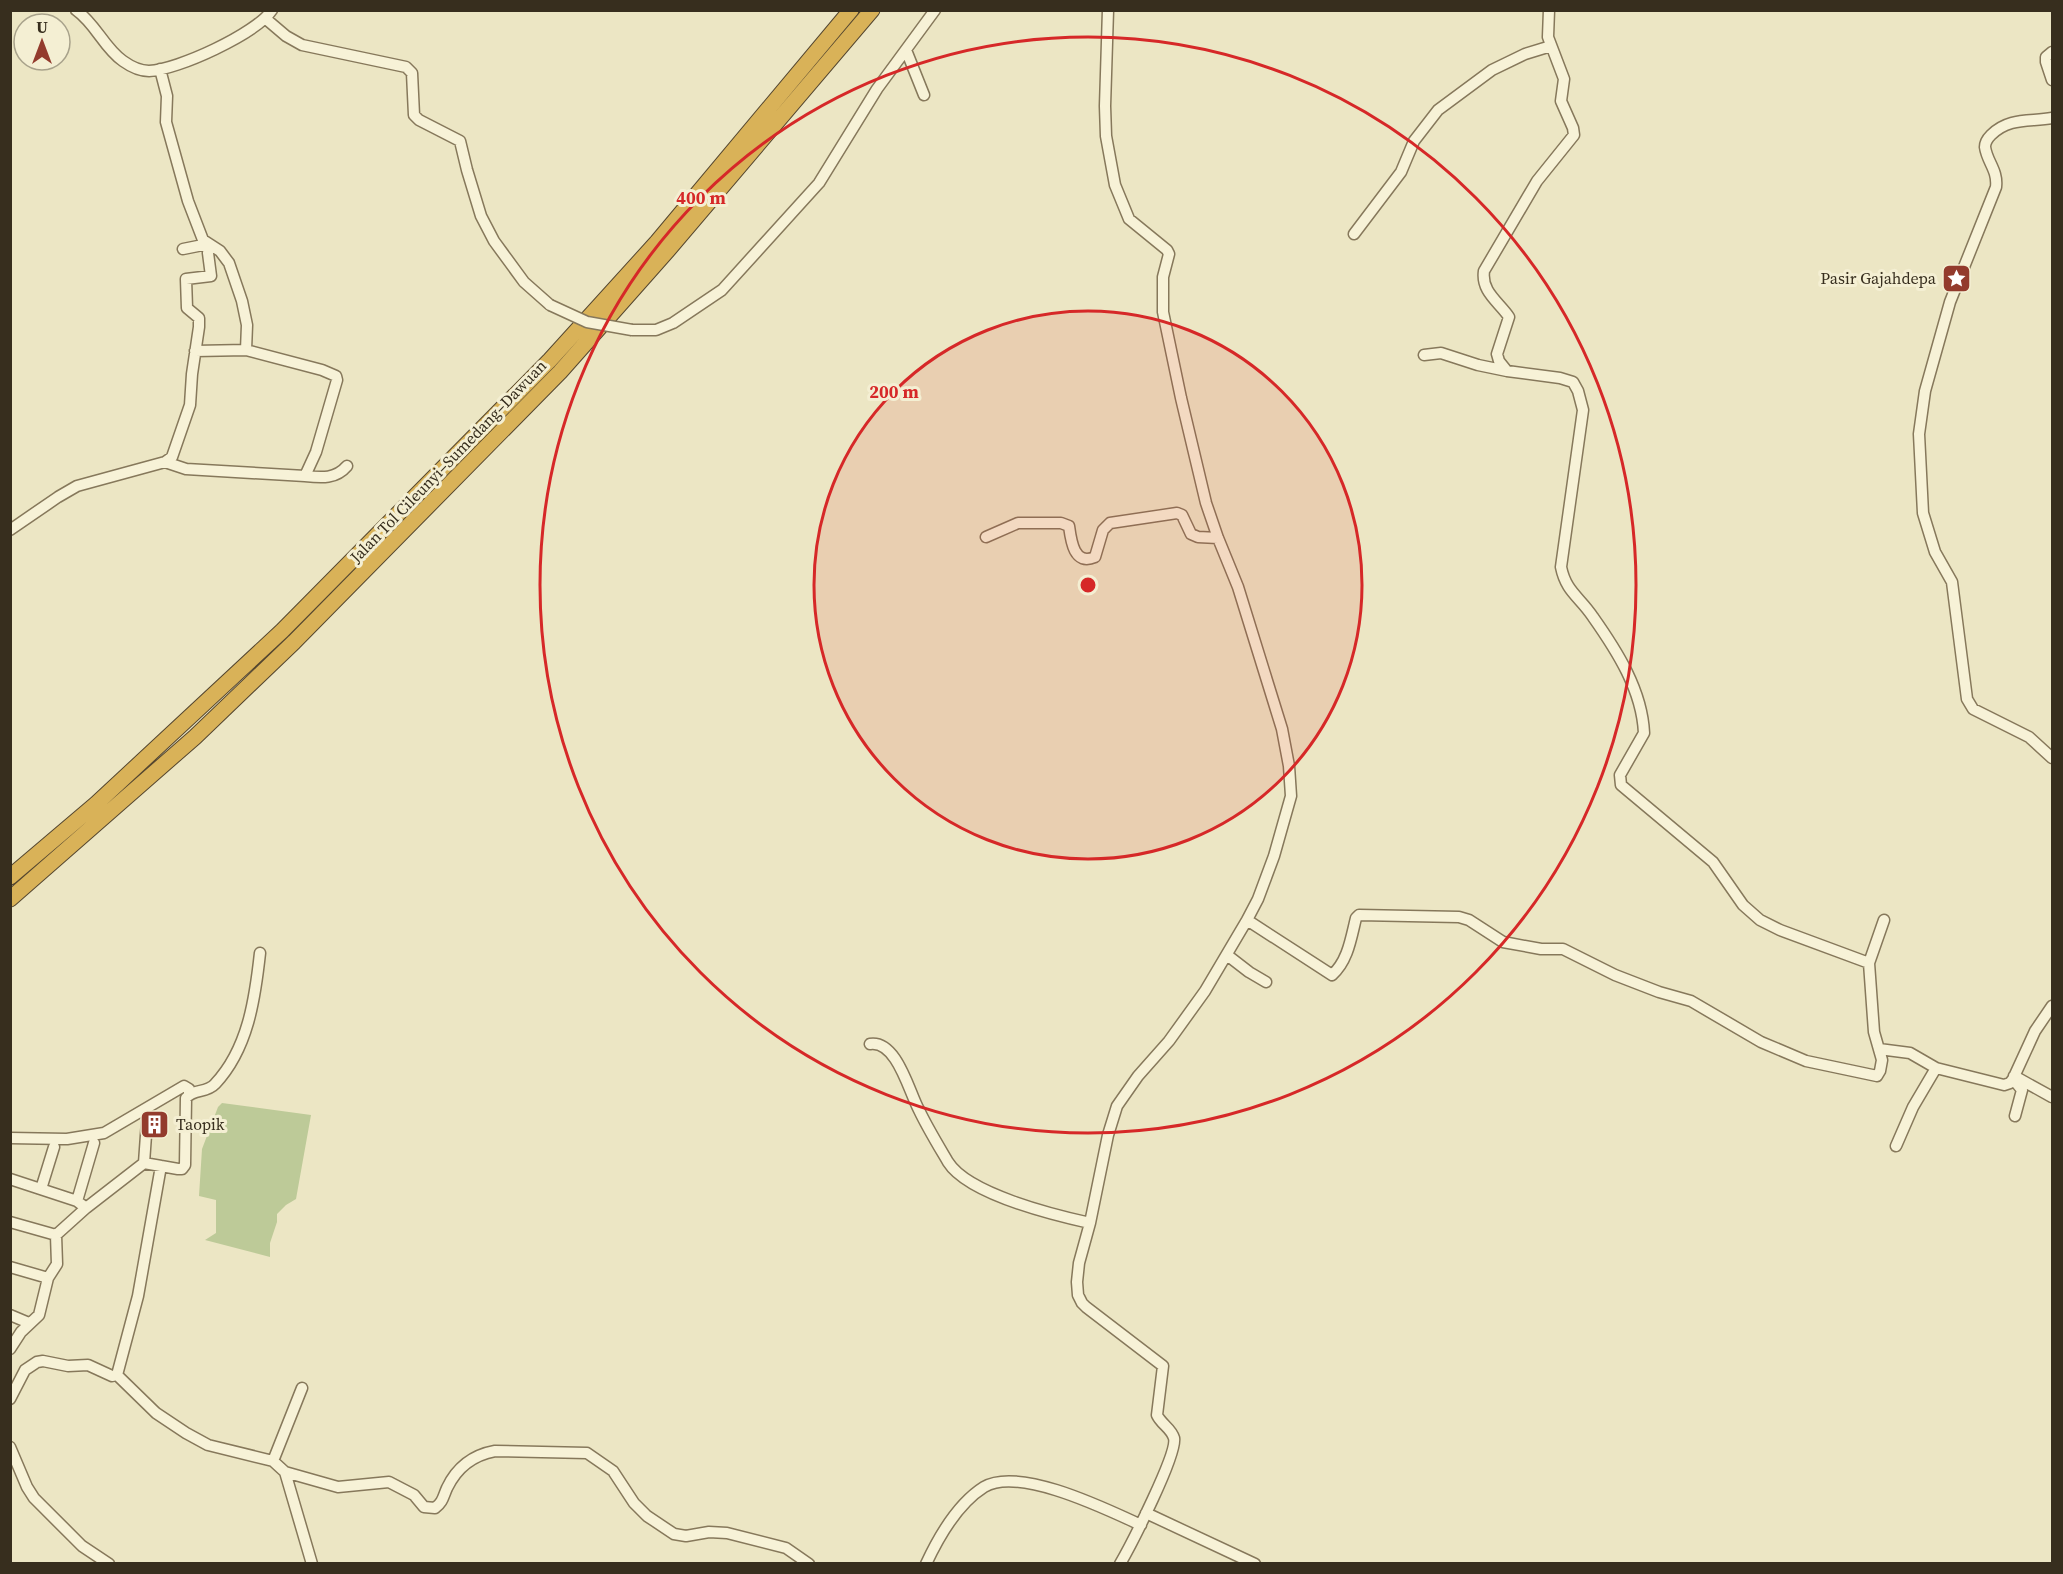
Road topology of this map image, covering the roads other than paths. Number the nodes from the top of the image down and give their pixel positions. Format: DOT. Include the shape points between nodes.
graph roads {
  1 [pos="851,10"];
  2 [pos="872,10"];
  3 [pos="935,10"];
  4 [pos="1108,10"];
  5 [pos="1549,10"];
  6 [pos="79,11"];
  7 [pos="269,15"];
  8 [pos="1551,46"];
  9 [pos="906,50"];
  10 [pos="2052,52"];
  11 [pos="160,69"];
  12 [pos="2052,80"];
  13 [pos="924,95"];
  14 [pos="2052,118"];
  15 [pos="1354,234"];
  16 [pos="209,244"];
  17 [pos="183,249"];
  18 [pos="246,350"];
  19 [pos="195,351"];
  20 [pos="1424,355"];
  21 [pos="1507,371"];
  22 [pos="165,462"];
  23 [pos="347,466"];
  24 [pos="305,476"];
  25 [pos="10,530"];
  26 [pos="986,537"];
  27 [pos="1218,538"];
  28 [pos="2052,758"];
  29 [pos="10,878"];
  30 [pos="10,899"];
  31 [pos="1247,920"];
  32 [pos="1884,920"];
  33 [pos="260,953"];
  34 [pos="1227,955"];
  35 [pos="1869,963"];
  36 [pos="1266,982"];
  37 [pos="2052,1006"];
  38 [pos="870,1044"];
  39 [pos="1879,1049"];
  40 [pos="1936,1068"];
  41 [pos="2013,1078"];
  42 [pos="189,1094"];
  43 [pos="2052,1097"];
  44 [pos="2015,1116"];
  45 [pos="147,1121"];
  46 [pos="10,1138"];
  47 [pos="94,1143"];
  48 [pos="1896,1146"];
  49 [pos="54,1147"];
  50 [pos="144,1163"];
  51 [pos="161,1166"];
  52 [pos="10,1179"];
  53 [pos="41,1189"];
  54 [pos="81,1204"];
  55 [pos="10,1222"];
  56 [pos="1090,1223"];
  57 [pos="56,1235"];
  58 [pos="10,1267"];
  59 [pos="48,1278"];
  60 [pos="10,1315"];
  61 [pos="29,1323"];
  62 [pos="16,1330"];
  63 [pos="10,1349"];
  64 [pos="117,1375"];
  65 [pos="302,1388"];
  66 [pos="10,1399"];
  67 [pos="10,1447"];
  68 [pos="273,1461"];
  69 [pos="285,1472"];
  70 [pos="1146,1513"];
  71 [pos="1141,1525"];
  72 [pos="109,1563"];
  73 [pos="312,1563"];
  74 [pos="809,1563"];
  75 [pos="926,1563"];
  76 [pos="1120,1563"];
  77 [pos="1255,1563"];
  1 -- 29 [label="highway, Jalan Tol Cileunyi–Sumedang–Dawuan" via="657,242 550,360 282,631 96,804"];
  2 -- 30 [label="highway, Jalan Tol Cileunyi–Sumedang–Dawuan" via="552,381 253,682"];
  3 -- 9 [label="street"];
  4 -- 27 [label="street" via="1106,136 1115,185 1129,219 1169,254 1163,277 1163,312 1206,503"];
  5 -- 8 [label="street"];
  6 -- 11 [label="street" via="122,61 139,70"];
  7 -- 9 [label="street, bridge" via="286,36 302,45 410,70 414,115 460,141 481,216 494,241 525,282 550,305 587,322 632,330 656,330 673,323 722,290 819,183"];
  7 -- 11 [label="street" via="245,34"];
  8 -- 15 [label="street" via="1492,70 1438,110 1414,141 1401,172"];
  8 -- 21 [label="street" via="1564,77 1561,101 1574,135 1541,176 1483,275 1485,288 1509,317 1497,354"];
  9 -- 13 [label="street"];
  10 -- 12 [label="street" via="2046,62"];
  11 -- 16 [label="street" via="166,88 166,122 188,201 203,240"];
  14 -- 28 [label="street" via="2003,125 1986,140 1996,187 1950,302 1925,391 1919,455 1923,513 1955,595 1968,701 1981,714 2029,737"];
  16 -- 17 [label="street"];
  16 -- 18 [label="street" via="225,256 233,272 247,325"];
  16 -- 19 [label="street" via="210,276 186,279 187,308 199,318"];
  18 -- 19 [label="street"];
  18 -- 24 [label="street" via="336,376 316,452"];
  19 -- 22 [label="street" via="190,405 172,457"];
  20 -- 21 [label="street" via="1441,353"];
  21 -- 35 [label="street" via="1573,382 1581,399 1580,437 1561,567 1568,588 1592,615 1621,661 1638,700 1644,734 1620,775 1621,785 1713,862 1743,905 1761,920"];
  22 -- 24 [label="street" via="205,471"];
  22 -- 25 [label="street" via="78,486"];
  23 -- 24 [label="street" via="329,477"];
  26 -- 27 [label="street" via="1018,524 1061,523 1069,526 1072,549 1090,559 1095,557 1103,530 1110,523 1177,513 1182,514 1191,534"];
  27 -- 31 [label="street" via="1238,587 1282,729 1291,785 1281,838"];
  31 -- 34 [label="street"];
  31 -- 39 [label="street" via="1332,975 1347,953 1359,915 1459,917 1503,942 1563,949 1659,993 1692,1001 1761,1042 1806,1061 1877,1076 1882,1064"];
  32 -- 35 [label="street"];
  33 -- 42 [label="street" via="257,983 240,1048 212,1087"];
  34 -- 36 [label="street"];
  34 -- 56 [label="street" via="1199,1000 1117,1106"];
  35 -- 39 [label="street" via="1872,1015"];
  37 -- 41 [label="street"];
  38 -- 56 [label="street" via="878,1044 901,1067 920,1112 948,1162 960,1174 994,1194 1042,1212"];
  39 -- 40 [label="street" via="1910,1053"];
  40 -- 41 [label="street" via="1997,1084 2008,1084"];
  40 -- 48 [label="street"];
  41 -- 43 [label="street"];
  41 -- 44 [label="street" via="2022,1090"];
  42 -- 46 [label="street" via="184,1086 178,1088 104,1133 67,1139"];
  42 -- 51 [label="street" via="185,1165 182,1169"];
  45 -- 50 [label="street"];
  47 -- 54 [label="street"];
  49 -- 53 [label="street"];
  50 -- 51 [label="street"];
  50 -- 54 [label="street"];
  51 -- 64 [label="street" via="138,1296"];
  52 -- 53 [label="street"];
  53 -- 54 [label="street"];
  54 -- 57 [label="street"];
  55 -- 57 [label="street"];
  56 -- 70 [label="street" via="1078,1272 1077,1289 1082,1303 1162,1365 1159,1419 1169,1429 1174,1443"];
  57 -- 59 [label="street" via="57,1264"];
  58 -- 59 [label="street"];
  59 -- 61 [label="street" via="39,1315"];
  60 -- 61 [label="street"];
  61 -- 62 [label="street"];
  62 -- 63 [label="street"];
  64 -- 66 [label="street" via="88,1365 37,1362 25,1370"];
  64 -- 68 [label="street" via="156,1413 186,1433 208,1445"];
  65 -- 68 [label="street"];
  67 -- 72 [label="street" via="34,1498 82,1545"];
  68 -- 69 [label="street"];
  69 -- 73 [label="street"];
  69 -- 74 [label="street" via="338,1487 389,1482 414,1495 424,1507 435,1508 443,1502 448,1485 468,1459 486,1452 587,1454 613,1471 634,1503 674,1534 738,1535 786,1548"];
  70 -- 71 [label="street"];
  70 -- 77 [label="street"];
  71 -- 75 [label="street" via="1052,1489 1002,1481 983,1488 966,1502 939,1536"];
  71 -- 76 [label="street"];
}
